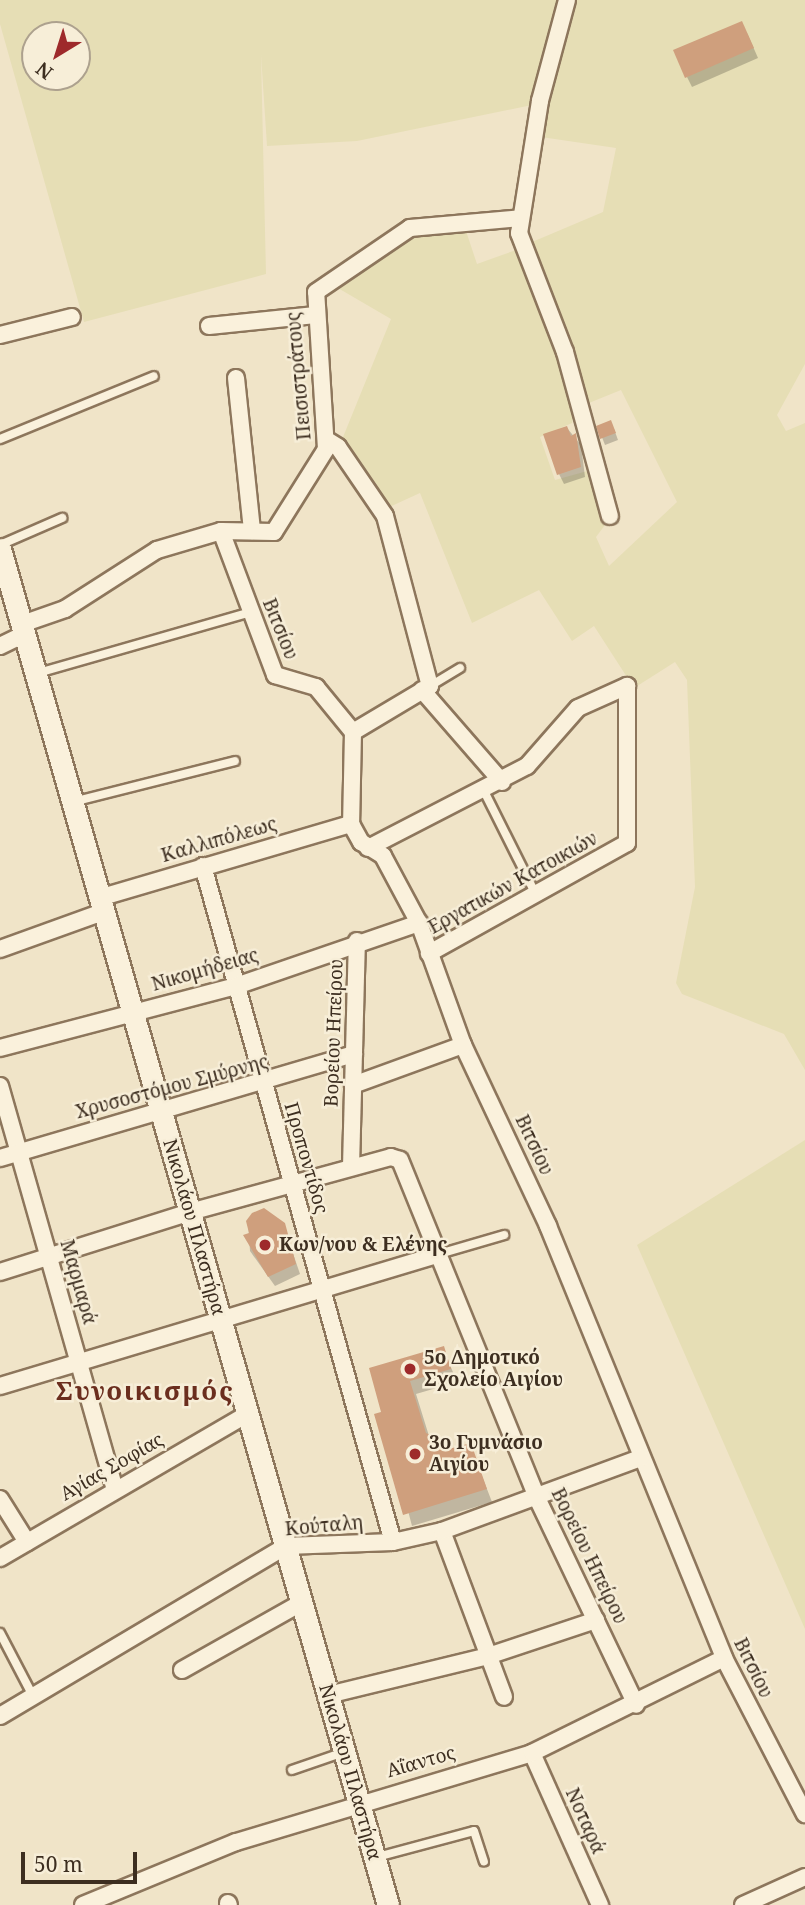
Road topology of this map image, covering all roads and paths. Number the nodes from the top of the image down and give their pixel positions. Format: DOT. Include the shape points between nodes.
graph roads {
  1 [pos="567,0"];
  2 [pos="521,218"];
  3 [pos="315,315"];
  4 [pos="72,317"];
  5 [pos="209,326"];
  6 [pos="0,335"];
  7 [pos="154,376"];
  8 [pos="236,378"];
  9 [pos="0,439"];
  10 [pos="327,440"];
  11 [pos="610,516"];
  12 [pos="62,518"];
  13 [pos="221,531"];
  14 [pos="251,531"];
  15 [pos="0,547"];
  16 [pos="251,612"];
  17 [pos="23,629"];
  18 [pos="0,646"];
  19 [pos="460,668"];
  20 [pos="36,673"];
  21 [pos="426,688"];
  22 [pos="353,732"];
  23 [pos="234,761"];
  24 [pos="502,782"];
  25 [pos="484,791"];
  26 [pos="73,802"];
  27 [pos="351,824"];
  28 [pos="368,848"];
  29 [pos="203,866"];
  30 [pos="536,895"];
  31 [pos="101,905"];
  32 [pos="419,923"];
  33 [pos="357,941"];
  34 [pos="0,949"];
  35 [pos="429,953"];
  36 [pos="236,986"];
  37 [pos="132,1012"];
  38 [pos="463,1045"];
  39 [pos="0,1048"];
  40 [pos="354,1054"];
  41 [pos="264,1085"];
  42 [pos="354,1085"];
  43 [pos="0,1086"];
  44 [pos="160,1109"];
  45 [pos="18,1153"];
  46 [pos="0,1158"];
  47 [pos="351,1167"];
  48 [pos="292,1184"];
  49 [pos="190,1212"];
  50 [pos="504,1235"];
  51 [pos="439,1254"];
  52 [pos="49,1258"];
  53 [pos="0,1272"];
  54 [pos="321,1287"];
  55 [pos="219,1316"];
  56 [pos="79,1363"];
  57 [pos="0,1386"];
  58 [pos="247,1414"];
  59 [pos="640,1458"];
  60 [pos="115,1489"];
  61 [pos="0,1499"];
  62 [pos="538,1500"];
  63 [pos="442,1531"];
  64 [pos="27,1542"];
  65 [pos="393,1542"];
  66 [pos="286,1546"];
  67 [pos="0,1558"];
  68 [pos="301,1603"];
  69 [pos="596,1620"];
  70 [pos="0,1633"];
  71 [pos="488,1656"];
  72 [pos="724,1658"];
  73 [pos="182,1670"];
  74 [pos="328,1695"];
  75 [pos="33,1696"];
  76 [pos="504,1697"];
  77 [pos="636,1705"];
  78 [pos="0,1716"];
  79 [pos="344,1752"];
  80 [pos="532,1753"];
  81 [pos="292,1770"];
  82 [pos="358,1801"];
  83 [pos="805,1814"];
  84 [pos="374,1858"];
  85 [pos="484,1861"];
  86 [pos="805,1877"];
  87 [pos="750,1903"];
  88 [pos="83,1905"];
  89 [pos="388,1905"];
  90 [pos="600,1905"];
  1 -- 2 [label="street" via="540,102"];
  2 -- 3 [label="street, Πεισιστράτους" via="410,228 316,292"];
  2 -- 11 [label="street" via="521,243 565,352"];
  3 -- 5 [label="street"];
  3 -- 10 [label="street, Πεισιστράτους"];
  4 -- 6 [label="street"];
  7 -- 9 [label="lane"];
  8 -- 14 [label="street"];
  10 -- 14 [label="street, Πεισιστράτους" via="274,531"];
  10 -- 21 [label="street" via="338,447 385,516"];
  12 -- 15 [label="lane"];
  13 -- 14 [label="street, Πεισιστράτους"];
  13 -- 16 [label="street, Βιτσίου"];
  13 -- 17 [label="street, Πεισιστράτους" via="157,550 65,609"];
  15 -- 17 [label="main road, Νικολάου Πλαστήρα"];
  16 -- 20 [label="lane"];
  16 -- 22 [label="street, Βιτσίου" via="275,675 316,687"];
  17 -- 18 [label="street, Πεισιστράτους"];
  17 -- 20 [label="main road, Νικολάου Πλαστήρα"];
  19 -- 21 [label="lane"];
  20 -- 26 [label="main road, Νικολάου Πλαστήρα"];
  21 -- 22 [label="street"];
  21 -- 24 [label="street"];
  22 -- 27 [label="street"];
  23 -- 26 [label="lane"];
  24 -- 25 [label="street"];
  24 -- 30 [label="street, Εργατικών Κατοικιών" via="527,766 578,708 627,686 627,843"];
  25 -- 28 [label="street"];
  25 -- 30 [label="lane"];
  26 -- 31 [label="main road, Νικολάου Πλαστήρα"];
  27 -- 28 [label="street, Βιτσίου"];
  27 -- 29 [label="street, Καλλιπόλεως"];
  28 -- 32 [label="street, Βιτσίου" via="383,856"];
  29 -- 31 [label="street, Καλλιπόλεως"];
  29 -- 36 [label="street, Προποντίδος"];
  30 -- 35 [label="street, Εργατικών Κατοικιών"];
  31 -- 34 [label="street, Καλλιπόλεως"];
  31 -- 37 [label="main road, Νικολάου Πλαστήρα"];
  32 -- 33 [label="street, Νικομήδειας"];
  32 -- 35 [label="street, Βιτσίου"];
  33 -- 36 [label="street, Νικομήδειας"];
  33 -- 40 [label="street, Βορείου Ηπείρου"];
  35 -- 38 [label="street, Βιτσίου"];
  36 -- 37 [label="street, Νικομήδειας"];
  36 -- 41 [label="street, Προποντίδος"];
  37 -- 39 [label="street, Νικομήδειας"];
  37 -- 44 [label="main road, Νικολάου Πλαστήρα"];
  38 -- 42 [label="street"];
  38 -- 59 [label="street, Βιτσίου" via="548,1226"];
  40 -- 41 [label="street, Χρυσοστόμου Σμύρνης"];
  40 -- 42 [label="street, Βορείου Ηπείρου"];
  41 -- 44 [label="street, Χρυσοστόμου Σμύρνης"];
  41 -- 48 [label="street, Προποντίδος"];
  42 -- 47 [label="street, Βορείου Ηπείρου"];
  43 -- 45 [label="street, Μαρμαρά"];
  44 -- 45 [label="street, Χρυσοστόμου Σμύρνης"];
  44 -- 49 [label="main road, Νικολάου Πλαστήρα"];
  45 -- 46 [label="street, Χρυσοστόμου Σμύρνης"];
  45 -- 52 [label="street, Μαρμαρά"];
  47 -- 48 [label="street"];
  47 -- 51 [label="street, Βορείου Ηπείρου" via="391,1157 404,1166"];
  48 -- 49 [label="street"];
  48 -- 54 [label="street, Προποντίδος"];
  49 -- 52 [label="street"];
  49 -- 55 [label="main road, Νικολάου Πλαστήρα"];
  50 -- 51 [label="lane"];
  51 -- 54 [label="street"];
  51 -- 62 [label="street, Βορείου Ηπείρου"];
  52 -- 53 [label="street"];
  52 -- 56 [label="street, Μαρμαρά"];
  54 -- 55 [label="street"];
  54 -- 65 [label="street, Προποντίδος"];
  55 -- 56 [label="street"];
  55 -- 58 [label="main road, Νικολάου Πλαστήρα"];
  56 -- 57 [label="street"];
  56 -- 60 [label="street, Μαρμαρά"];
  58 -- 60 [label="street, Αγίας Σοφίας"];
  58 -- 66 [label="main road, Νικολάου Πλαστήρα"];
  59 -- 62 [label="street, Κούταλη"];
  59 -- 72 [label="street, Βιτσίου"];
  60 -- 64 [label="street, Αγίας Σοφίας"];
  61 -- 64 [label="street"];
  62 -- 63 [label="street, Κούταλη"];
  62 -- 69 [label="street, Βορείου Ηπείρου"];
  63 -- 65 [label="street, Κούταλη"];
  63 -- 71 [label="street"];
  64 -- 67 [label="street, Αγίας Σοφίας"];
  65 -- 66 [label="street, Κούταλη"];
  66 -- 68 [label="main road, Νικολάου Πλαστήρα"];
  66 -- 75 [label="street, Κούταλη"];
  68 -- 73 [label="street"];
  68 -- 74 [label="main road, Νικολάου Πλαστήρα"];
  69 -- 71 [label="street"];
  69 -- 77 [label="street, Βορείου Ηπείρου"];
  70 -- 75 [label="lane"];
  71 -- 74 [label="street"];
  71 -- 76 [label="street"];
  72 -- 77 [label="street, Αΐαντος"];
  72 -- 83 [label="street, Βιτσίου"];
  74 -- 79 [label="main road, Νικολάου Πλαστήρα"];
  75 -- 78 [label="street, Κούταλη"];
  77 -- 80 [label="street, Αΐαντος"];
  79 -- 81 [label="lane"];
  79 -- 82 [label="main road, Νικολάου Πλαστήρα"];
  80 -- 82 [label="street, Αΐαντος"];
  80 -- 90 [label="street, Νοταρά"];
  82 -- 84 [label="main road, Νικολάου Πλαστήρα"];
  82 -- 88 [label="street, Αΐαντος" via="236,1842"];
  84 -- 85 [label="lane" via="474,1831"];
  84 -- 89 [label="main road, Νικολάου Πλαστήρα"];
  86 -- 87 [label="street"];
}
